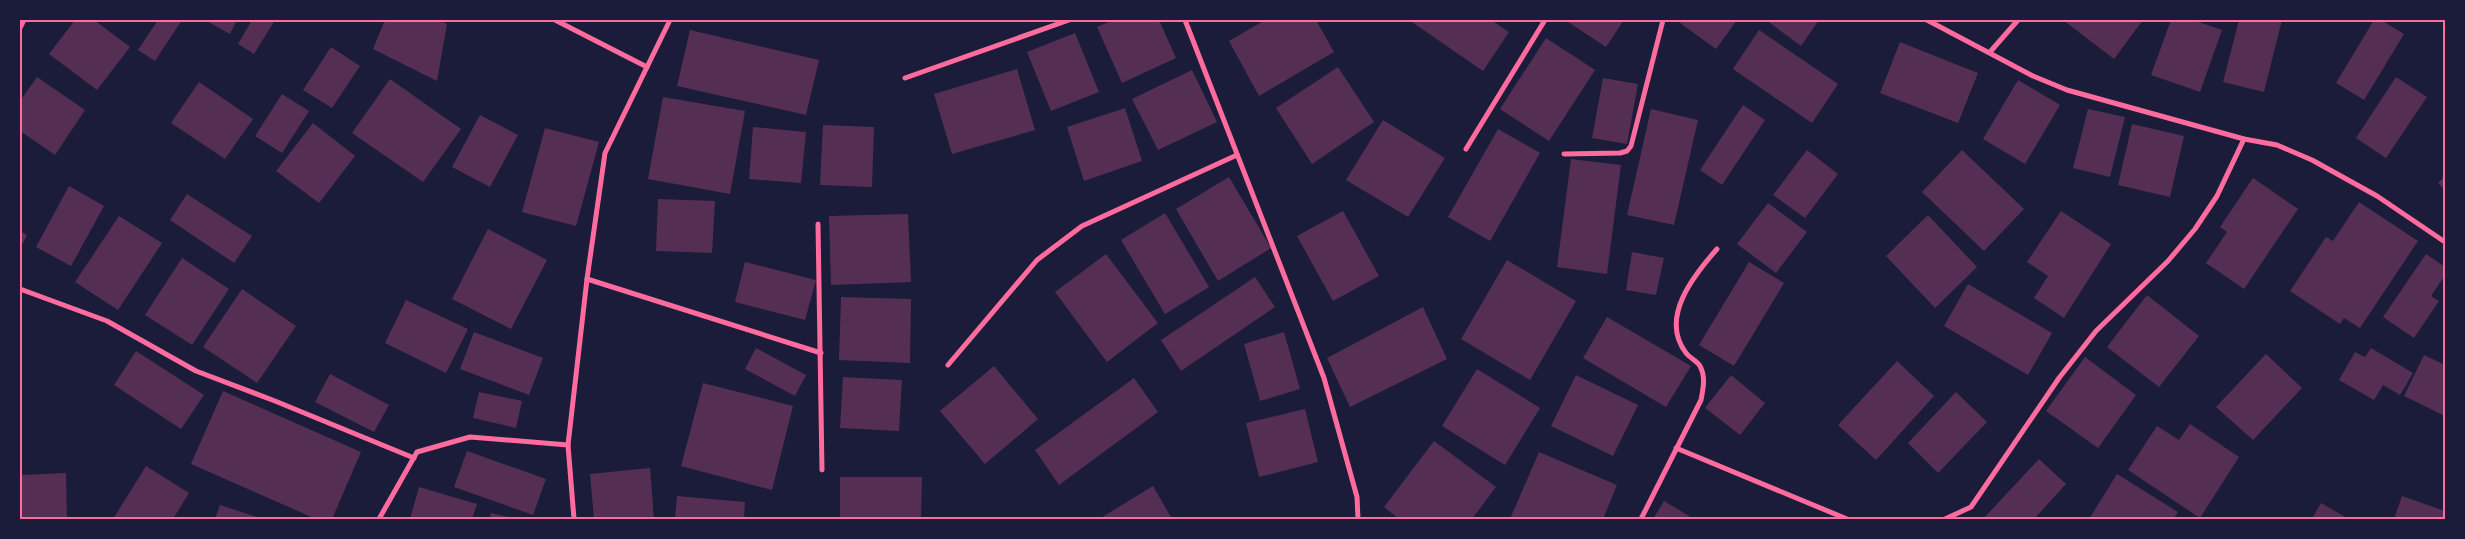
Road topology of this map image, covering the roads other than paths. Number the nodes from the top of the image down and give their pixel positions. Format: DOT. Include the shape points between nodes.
graph roads {
  1 [pos="24,20"];
  2 [pos="555,20"];
  3 [pos="670,20"];
  4 [pos="1069,20"];
  5 [pos="1185,20"];
  6 [pos="1545,20"];
  7 [pos="1662,20"];
  8 [pos="1927,20"];
  9 [pos="2018,20"];
  10 [pos="20,28"];
  11 [pos="1990,52"];
  12 [pos="647,67"];
  13 [pos="905,78"];
  14 [pos="2244,140"];
  15 [pos="1466,149"];
  16 [pos="1564,154"];
  17 [pos="1237,156"];
  18 [pos="818,224"];
  19 [pos="2445,242"];
  20 [pos="1717,248"];
  21 [pos="587,279"];
  22 [pos="20,290"];
  23 [pos="821,353"];
  24 [pos="948,364"];
  25 [pos="568,445"];
  26 [pos="1676,448"];
  27 [pos="414,458"];
  28 [pos="822,470"];
  29 [pos="380,519"];
  30 [pos="574,519"];
  31 [pos="1358,519"];
  32 [pos="1641,519"];
  33 [pos="1847,519"];
  34 [pos="1945,519"];
  1 -- 10 [label="street"];
  2 -- 12 [label="street"];
  3 -- 12 [label="street"];
  4 -- 13 [label="street"];
  5 -- 17 [label="street"];
  6 -- 15 [label="street"];
  7 -- 16 [label="street" via="1631,146 1620,153"];
  8 -- 11 [label="street"];
  9 -- 11 [label="street"];
  11 -- 14 [label="street" via="2068,90"];
  12 -- 21 [label="street" via="605,153"];
  14 -- 19 [label="street" via="2277,145 2312,160 2377,196"];
  14 -- 34 [label="street" via="2217,196 2195,229 2168,261 2096,331 2059,378 1971,507"];
  17 -- 24 [label="street" via="1082,226 1037,260"];
  17 -- 31 [label="street" via="1324,378 1357,497"];
  18 -- 23 [label="street"];
  20 -- 26 [label="street" via="1694,275 1675,325 1686,352 1700,366 1704,383 1701,400"];
  21 -- 23 [label="street"];
  21 -- 25 [label="street"];
  22 -- 27 [label="street" via="107,320 196,371"];
  23 -- 28 [label="street"];
  25 -- 27 [label="street" via="470,437 417,452"];
  25 -- 30 [label="street"];
  26 -- 32 [label="street"];
  26 -- 33 [label="street"];
  27 -- 29 [label="street"];
}
